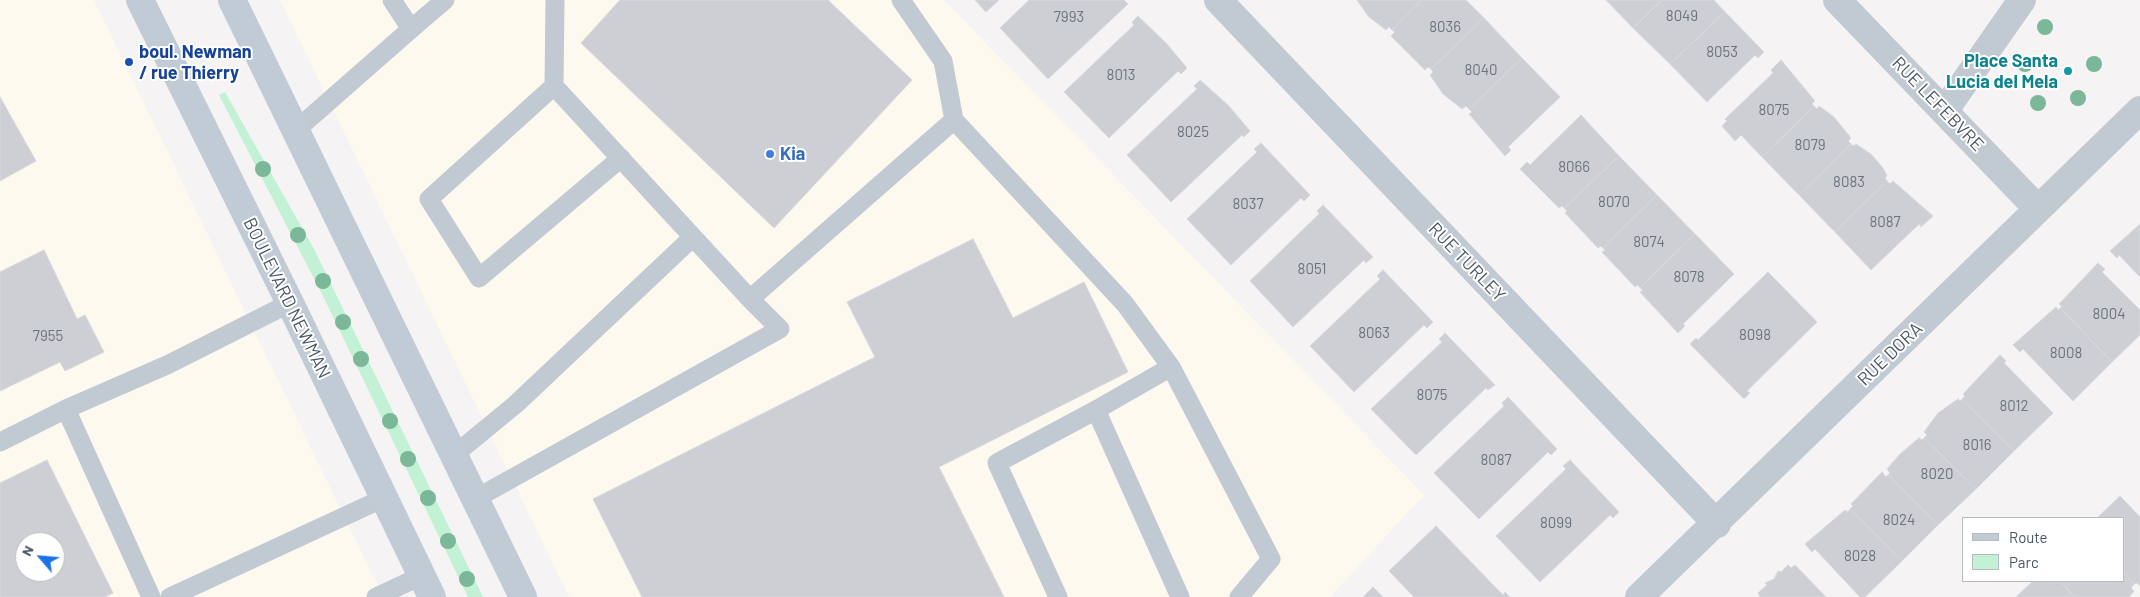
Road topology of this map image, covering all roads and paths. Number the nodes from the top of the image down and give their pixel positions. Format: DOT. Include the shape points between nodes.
graph roads {
  1 [pos="140,0"];
  2 [pos="232,0"];
  3 [pos="392,0"];
  4 [pos="445,0"];
  5 [pos="554,0"];
  6 [pos="901,0"];
  7 [pos="1218,0"];
  8 [pos="1837,0"];
  9 [pos="2022,0"];
  10 [pos="411,29"];
  11 [pos="554,86"];
  12 [pos="1945,110"];
  13 [pos="2140,110"];
  14 [pos="954,120"];
  15 [pos="296,130"];
  16 [pos="621,158"];
  17 [pos="2038,209"];
  18 [pos="693,237"];
  19 [pos="750,299"];
  20 [pos="290,303"];
  21 [pos="1171,367"];
  22 [pos="66,409"];
  23 [pos="1096,410"];
  24 [pos="0,442"];
  25 [pos="454,456"];
  26 [pos="384,498"];
  27 [pos="475,499"];
  28 [pos="1716,524"];
  29 [pos="426,586"];
  30 [pos="151,597"];
  31 [pos="170,597"];
  32 [pos="376,597"];
  33 [pos="523,597"];
  34 [pos="1058,597"];
  35 [pos="1180,597"];
  36 [pos="1239,597"];
  37 [pos="1639,597"];
  1 -- 20 [label="main road, BOULEVARD NEWMAN"];
  2 -- 15 [label="main road"];
  3 -- 10 [label="lane"];
  4 -- 10 [label="lane"];
  5 -- 11 [label="lane"];
  6 -- 14 [label="lane" via="943,61"];
  7 -- 28 [label="street, RUE TURLEY"];
  8 -- 12 [label="street, RUE LEFEBVRE"];
  9 -- 12 [label="street"];
  10 -- 15 [label="lane"];
  11 -- 16 [label="lane"];
  11 -- 16 [label="lane" via="428,199 479,278"];
  12 -- 17 [label="street, RUE LEFEBVRE"];
  13 -- 17 [label="street, RUE DORA"];
  14 -- 19 [label="lane"];
  14 -- 21 [label="lane" via="1125,304"];
  15 -- 25 [label="main road"];
  16 -- 18 [label="lane"];
  17 -- 28 [label="street, RUE DORA"];
  18 -- 19 [label="lane"];
  18 -- 25 [label="lane" via="516,404"];
  19 -- 27 [label="lane" via="780,329"];
  20 -- 22 [label="lane" via="166,365"];
  20 -- 26 [label="main road, BOULEVARD NEWMAN"];
  21 -- 23 [label="lane"];
  21 -- 36 [label="lane" via="1271,558"];
  22 -- 24 [label="lane"];
  22 -- 30 [label="lane"];
  23 -- 34 [label="lane" via="997,463"];
  23 -- 35 [label="lane"];
  25 -- 27 [label="main road"];
  26 -- 29 [label="main road, BOULEVARD NEWMAN"];
  26 -- 31 [label="lane"];
  27 -- 33 [label="main road"];
  28 -- 37 [label="street, RUE DORA"];
  29 -- 32 [label="lane"];
}
